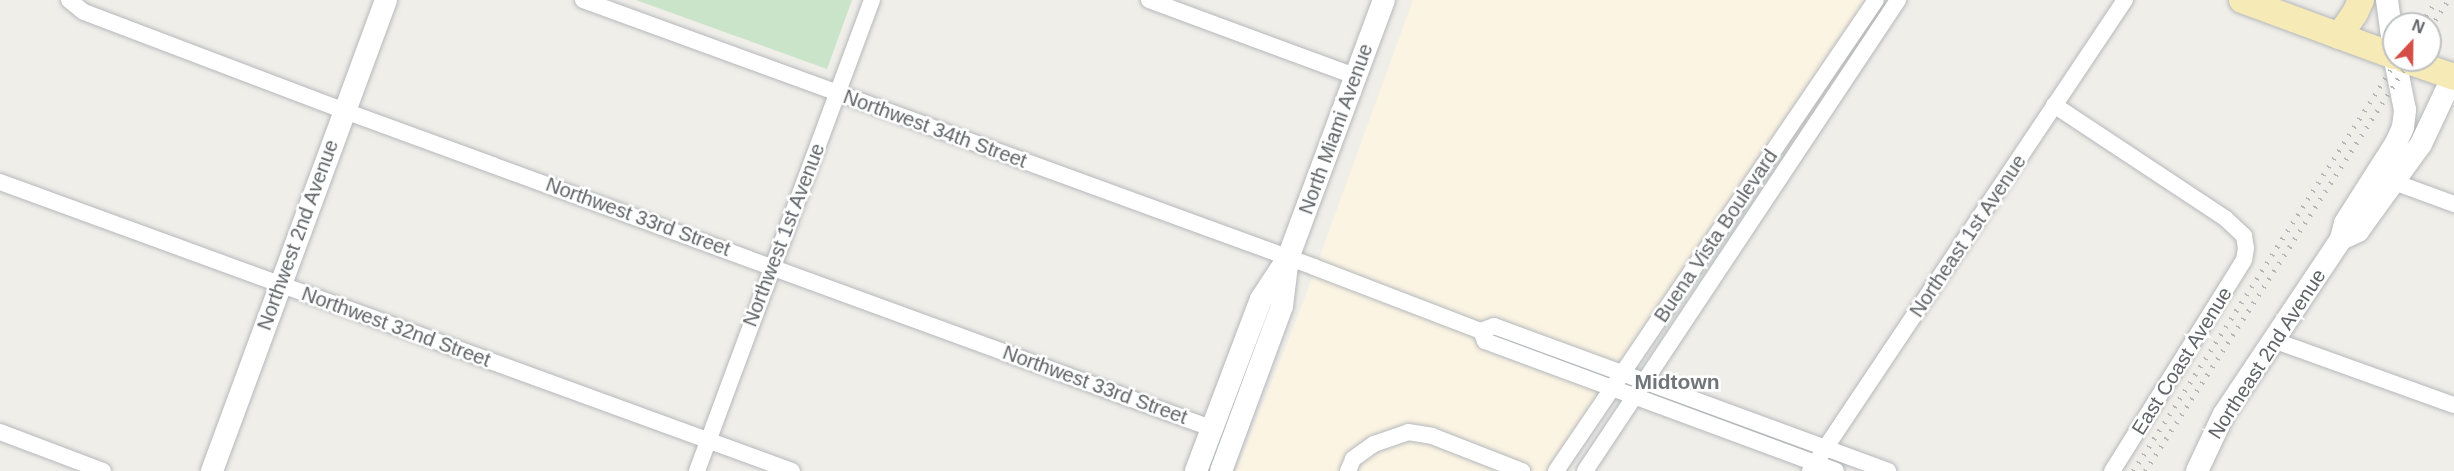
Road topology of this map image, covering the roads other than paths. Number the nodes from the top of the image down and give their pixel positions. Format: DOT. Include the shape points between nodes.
graph roads {
  1 [pos="69,0"];
  2 [pos="386,0"];
  3 [pos="583,0"];
  4 [pos="872,0"];
  5 [pos="1149,0"];
  6 [pos="1384,0"];
  7 [pos="1876,0"];
  8 [pos="1898,0"];
  9 [pos="2125,0"];
  10 [pos="2242,0"];
  11 [pos="2361,0"];
  12 [pos="2339,36"];
  13 [pos="2382,52"];
  14 [pos="2397,72"];
  15 [pos="1355,76"];
  16 [pos="2454,76"];
  17 [pos="837,93"];
  18 [pos="2055,105"];
  19 [pos="345,111"];
  20 [pos="0,182"];
  21 [pos="2394,182"];
  22 [pos="2454,204"];
  23 [pos="2341,239"];
  24 [pos="1288,258"];
  25 [pos="772,265"];
  26 [pos="280,284"];
  27 [pos="1481,331"];
  28 [pos="2273,340"];
  29 [pos="1232,373"];
  30 [pos="1622,373"];
  31 [pos="1644,381"];
  32 [pos="1612,388"];
  33 [pos="1633,397"];
  34 [pos="2454,405"];
  35 [pos="1211,428"];
  36 [pos="0,432"];
  37 [pos="708,440"];
  38 [pos="1826,448"];
  39 [pos="1813,467"];
  40 [pos="103,471"];
  41 [pos="212,471"];
  42 [pos="697,471"];
  43 [pos="792,471"];
  44 [pos="1196,471"];
  45 [pos="1209,471"];
  46 [pos="1221,471"];
  47 [pos="1348,471"];
  48 [pos="1522,471"];
  49 [pos="1556,471"];
  50 [pos="1585,471"];
  51 [pos="1836,471"];
  52 [pos="1888,471"];
  53 [pos="2112,471"];
  54 [pos="2197,471"];
  1 -- 19 [label="street, Northwest 33rd Street" via="84,12"];
  2 -- 19 [label="main road, Northwest 2nd Avenue"];
  3 -- 17 [label="street, Northwest 34th Street"];
  4 -- 17 [label="street, Northwest 1st Avenue"];
  5 -- 15 [label="street"];
  6 -- 15 [label="main road, North Miami Avenue"];
  7 -- 30 [label="street, Buena Vista Boulevard"];
  8 -- 31 [label="street, Buena Vista Boulevard"];
  9 -- 18 [label="street, Northeast 1st Avenue"];
  10 -- 12 [label="main road"];
  11 -- 12 [label="main road"];
  12 -- 13 [label="main road"];
  14 -- 23 [label="main road, Northeast 2nd Avenue" via="2405,110 2403,127 2345,223"];
  15 -- 24 [label="main road, North Miami Avenue"];
  16 -- 21 [label="main road, Northeast 2nd Avenue" via="2421,144"];
  17 -- 24 [label="street, Northwest 34th Street"];
  17 -- 25 [label="street, Northwest 1st Avenue"];
  18 -- 38 [label="street, Northeast 1st Avenue"];
  18 -- 53 [label="street, East Coast Avenue" via="2226,219 2244,236 2246,248 2244,260"];
  19 -- 25 [label="street, Northwest 33rd Street"];
  19 -- 26 [label="main road, Northwest 2nd Avenue"];
  20 -- 26 [label="street, Northwest 32nd Street"];
  21 -- 22 [label="street"];
  21 -- 23 [label="main road, Northeast 2nd Avenue" via="2358,231"];
  23 -- 28 [label="main road, Northeast 2nd Avenue"];
  24 -- 27 [label="street, Northwest 34th Street"];
  24 -- 29 [label="main road, North Miami Avenue" via="1261,299"];
  24 -- 46 [label="main road, North Miami Avenue" via="1282,306"];
  25 -- 35 [label="street, Northwest 33rd Street"];
  25 -- 37 [label="street, Northwest 1st Avenue"];
  26 -- 37 [label="street, Northwest 32nd Street"];
  26 -- 41 [label="main road, Northwest 2nd Avenue"];
  27 -- 30 [label="street" via="1494,326"];
  27 -- 32 [label="street" via="1485,341"];
  28 -- 34 [label="street"];
  28 -- 54 [label="main road, Northeast 2nd Avenue" via="2224,414"];
  29 -- 35 [label="main road, North Miami Avenue"];
  29 -- 45 [label="main road" via="1230,415"];
  30 -- 31 [label="street"];
  30 -- 32 [label="street, Buena Vista Boulevard"];
  31 -- 33 [label="street, Buena Vista Boulevard"];
  31 -- 38 [label="street"];
  32 -- 33 [label="street"];
  32 -- 49 [label="street, Buena Vista Boulevard"];
  33 -- 39 [label="street"];
  33 -- 50 [label="street, Buena Vista Boulevard"];
  35 -- 44 [label="main road, North Miami Avenue"];
  36 -- 40 [label="street"];
  37 -- 42 [label="street, Northwest 1st Avenue"];
  37 -- 43 [label="street, Northwest 32nd Street"];
  38 -- 39 [label="street, Northeast 1st Avenue"];
  38 -- 52 [label="street"];
  39 -- 51 [label="street"];
  47 -- 48 [label="street" via="1353,459 1374,444 1408,432 1432,436"];
}
